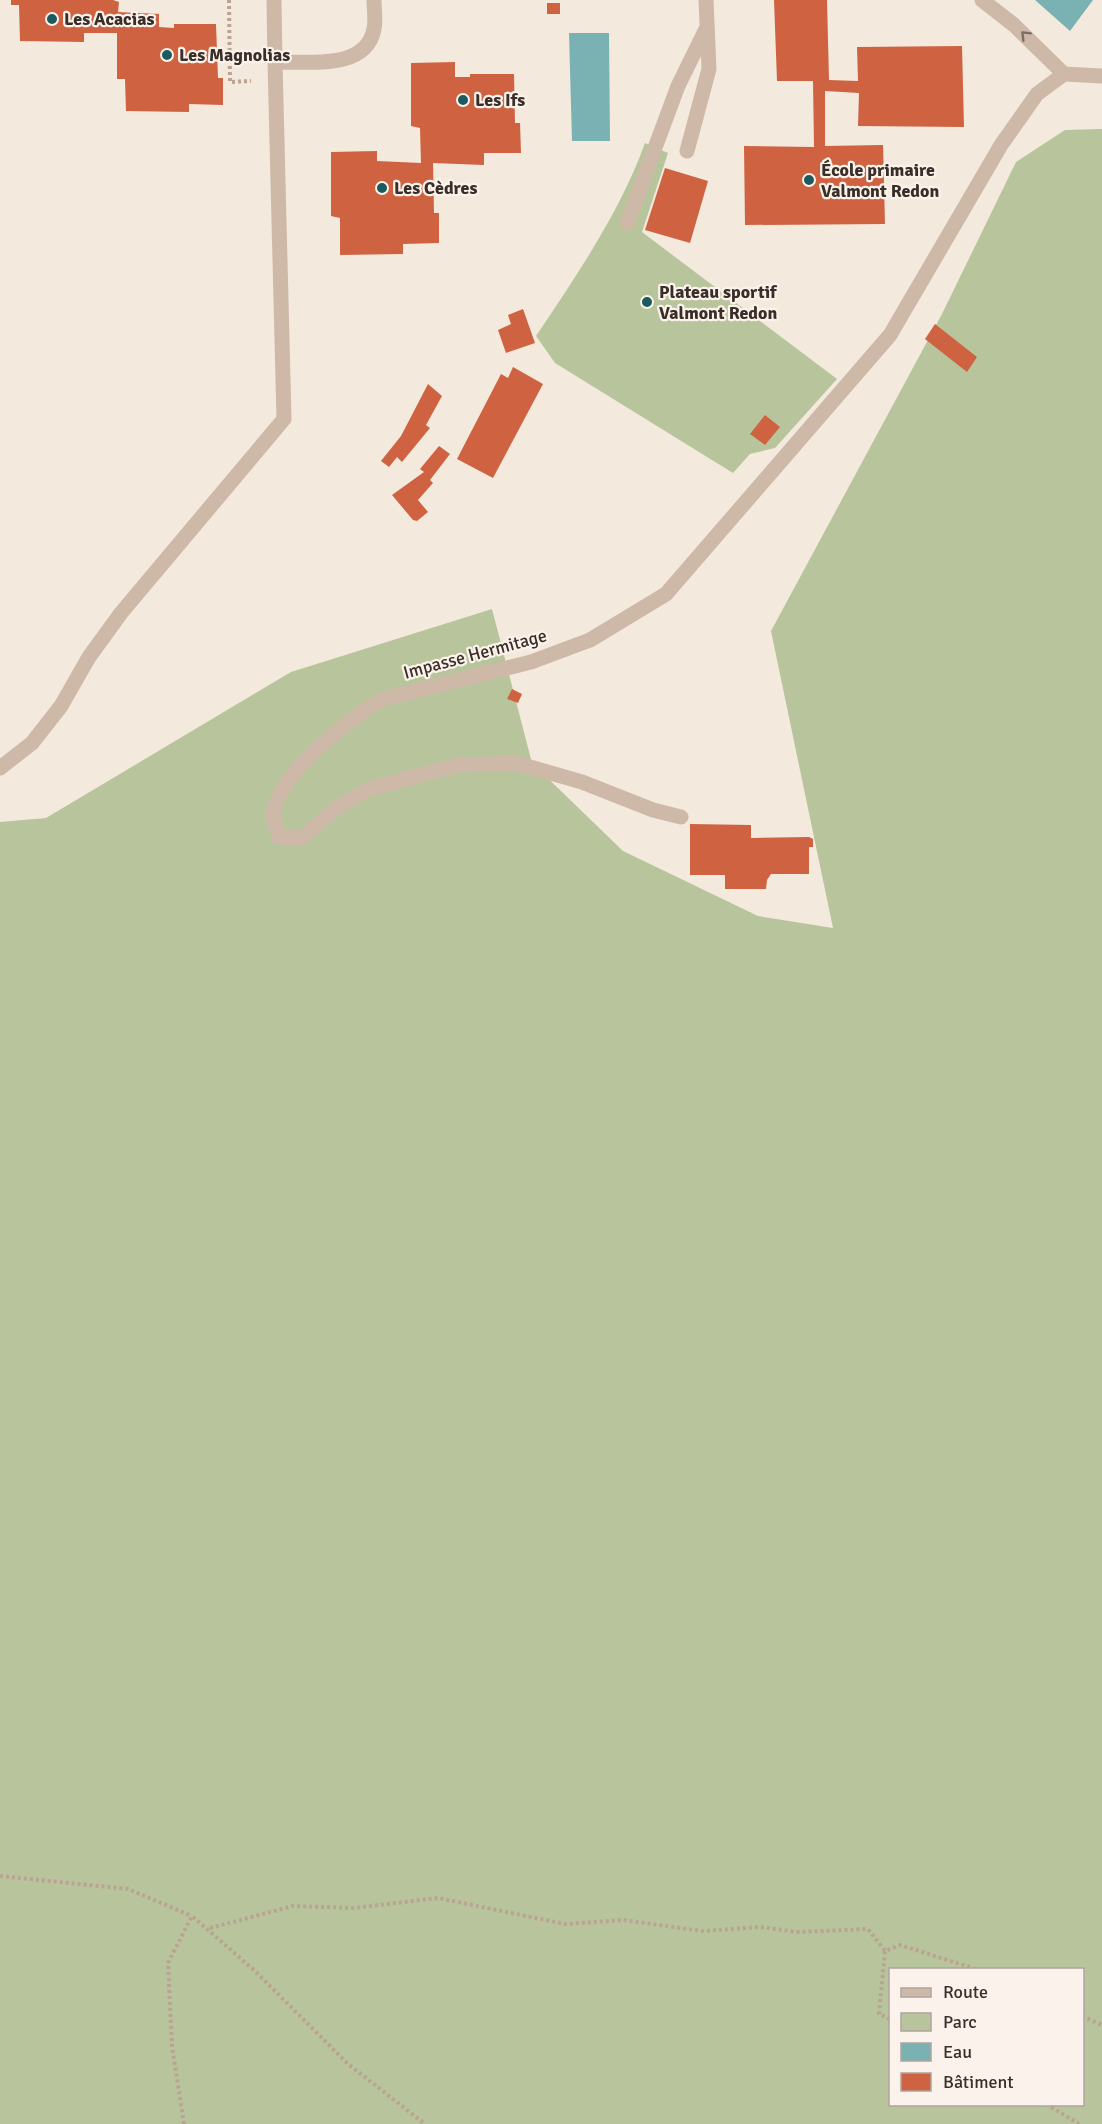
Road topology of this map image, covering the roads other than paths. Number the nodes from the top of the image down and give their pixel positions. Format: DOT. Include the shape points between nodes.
graph roads {
  1 [pos="274,0"];
  2 [pos="374,0"];
  3 [pos="706,0"];
  4 [pos="982,0"];
  5 [pos="706,29"];
  6 [pos="275,62"];
  7 [pos="1064,74"];
  8 [pos="1102,76"];
  9 [pos="687,151"];
  10 [pos="627,224"];
  11 [pos="0,768"];
  12 [pos="681,817"];
  1 -- 6 [label="street"];
  2 -- 6 [label="street" via="374,29 365,48 348,59"];
  3 -- 5 [label="street"];
  7 -- 4 [label="street, one-way"];
  5 -- 9 [label="street" via="709,69"];
  5 -- 10 [label="street" via="678,87"];
  6 -- 11 [label="street" via="284,419 121,613 88,657 62,706 32,744"];
  7 -- 8 [label="street"];
  7 -- 12 [label="street, Impasse Hermitage" via="1037,94 1001,145 890,335 666,594 590,640 531,662 383,699 320,745 285,785 273,815 279,837 302,838 336,808 369,789 457,765 516,763"];
}
